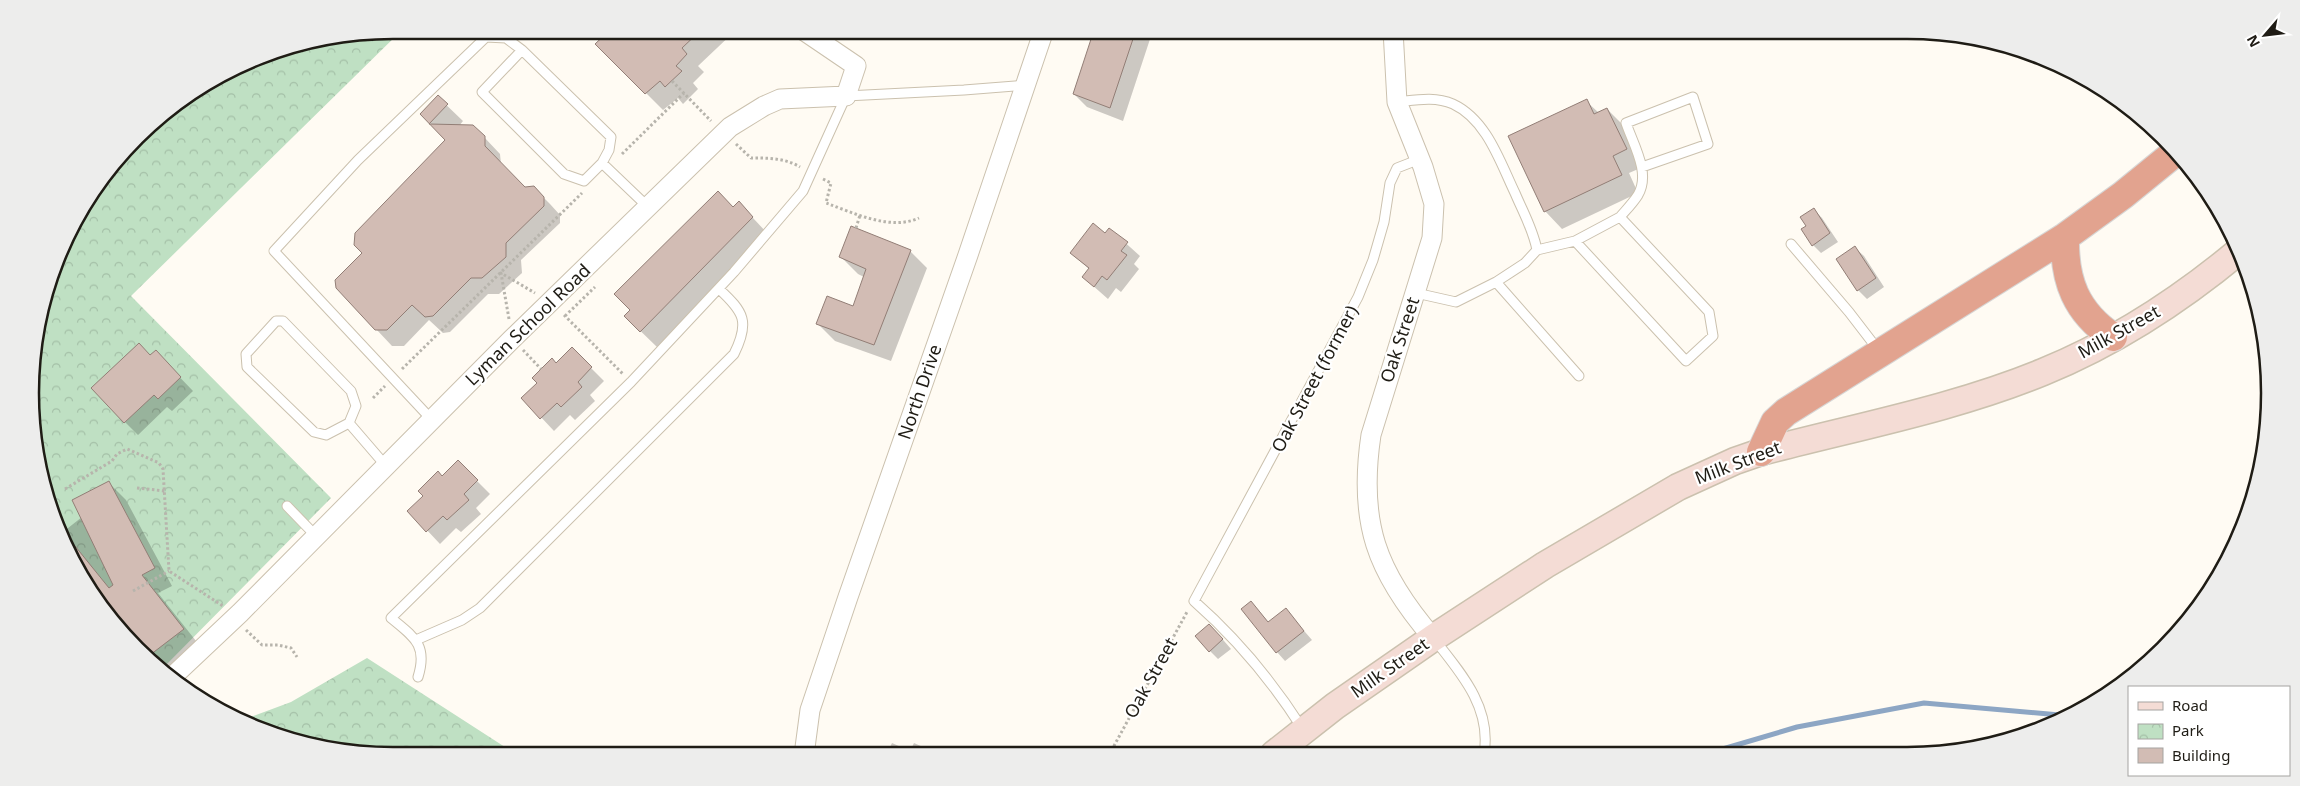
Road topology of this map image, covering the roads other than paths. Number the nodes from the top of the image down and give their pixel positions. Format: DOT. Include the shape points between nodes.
graph roads {
  1 [pos="484,39"];
  2 [pos="507,39"];
  3 [pos="817,39"];
  4 [pos="1041,39"];
  5 [pos="1394,39"];
  6 [pos="522,50"];
  7 [pos="1026,84"];
  8 [pos="846,96"];
  9 [pos="1397,102"];
  10 [pos="2170,156"];
  11 [pos="1420,159"];
  12 [pos="604,166"];
  13 [pos="1642,167"];
  14 [pos="648,208"];
  15 [pos="1620,218"];
  16 [pos="2065,237"];
  17 [pos="1575,241"];
  18 [pos="1791,244"];
  19 [pos="1537,250"];
  20 [pos="2234,257"];
  21 [pos="1496,282"];
  22 [pos="719,289"];
  23 [pos="1416,293"];
  24 [pos="2113,337"];
  25 [pos="1881,353"];
  26 [pos="1579,376"];
  27 [pos="432,420"];
  28 [pos="349,423"];
  29 [pos="1761,452"];
  30 [pos="386,466"];
  31 [pos="287,506"];
  32 [pos="316,536"];
  33 [pos="1433,638"];
  34 [pos="416,640"];
  35 [pos="176,673"];
  36 [pos="418,678"];
  37 [pos="1303,730"];
  38 [pos="805,747"];
  39 [pos="1282,747"];
  40 [pos="1484,747"];
  1 -- 27 [label="lane" via="358,160 274,251"];
  2 -- 6 [label="lane"];
  3 -- 8 [label="street" via="856,66"];
  4 -- 7 [label="street, North Drive"];
  5 -- 9 [label="street, Oak Street"];
  6 -- 12 [label="lane" via="611,137"];
  6 -- 12 [label="lane" via="482,92 564,174 584,181"];
  7 -- 8 [label="lane"];
  7 -- 38 [label="street, North Drive" via="810,710"];
  8 -- 14 [label="street, Lyman School Road" via="780,99 746,116 730,139"];
  8 -- 22 [label="lane" via="803,191"];
  9 -- 11 [label="street, Oak Street"];
  9 -- 19 [label="lane" via="1433,98 1468,112 1495,150 1528,221"];
  10 -- 16 [label="highway"];
  11 -- 23 [label="street, Oak Street" via="1434,204 1432,238"];
  11 -- 37 [label="lane, Oak Street (former)" via="1397,168 1390,183 1384,222 1373,260 1358,297 1194,601 1240,646"];
  12 -- 14 [label="lane"];
  13 -- 13 [label="lane" via="1626,123 1693,97 1708,144"];
  13 -- 15 [label="lane" via="1639,194"];
  14 -- 27 [label="street, Lyman School Road"];
  15 -- 17 [label="lane"];
  15 -- 17 [label="lane" via="1709,312 1713,336 1686,361"];
  16 -- 24 [label="highway" via="2067,271 2076,299 2092,321"];
  16 -- 25 [label="highway"];
  17 -- 19 [label="lane"];
  18 -- 25 [label="lane"];
  19 -- 21 [label="lane" via="1525,263"];
  20 -- 24 [label="main road, Milk Street" via="2166,307"];
  21 -- 23 [label="lane" via="1456,302"];
  21 -- 26 [label="lane"];
  22 -- 34 [label="lane" via="631,382 391,618"];
  22 -- 34 [label="lane" via="743,318 742,337 734,354 480,608 462,620"];
  23 -- 33 [label="street, Oak Street" via="1371,435 1366,465 1366,497 1381,562 1416,618"];
  24 -- 29 [label="main road, Milk Street" via="2043,372 2007,385"];
  25 -- 29 [label="highway" via="1786,412 1775,422"];
  27 -- 30 [label="street, Lyman School Road"];
  28 -- 28 [label="lane" via="356,406 351,391 283,321 276,321 246,354 247,367 314,432 326,435"];
  28 -- 30 [label="lane"];
  29 -- 33 [label="main road, Milk Street" via="1706,473 1648,504 1545,565"];
  30 -- 32 [label="street, Lyman School Road"];
  31 -- 32 [label="lane"];
  32 -- 35 [label="street, Lyman School Road"];
  33 -- 37 [label="main road, Milk Street"];
  33 -- 40 [label="lane" via="1477,699 1485,729"];
  34 -- 36 [label="lane" via="423,661"];
  37 -- 39 [label="main road, Milk Street"];
}
